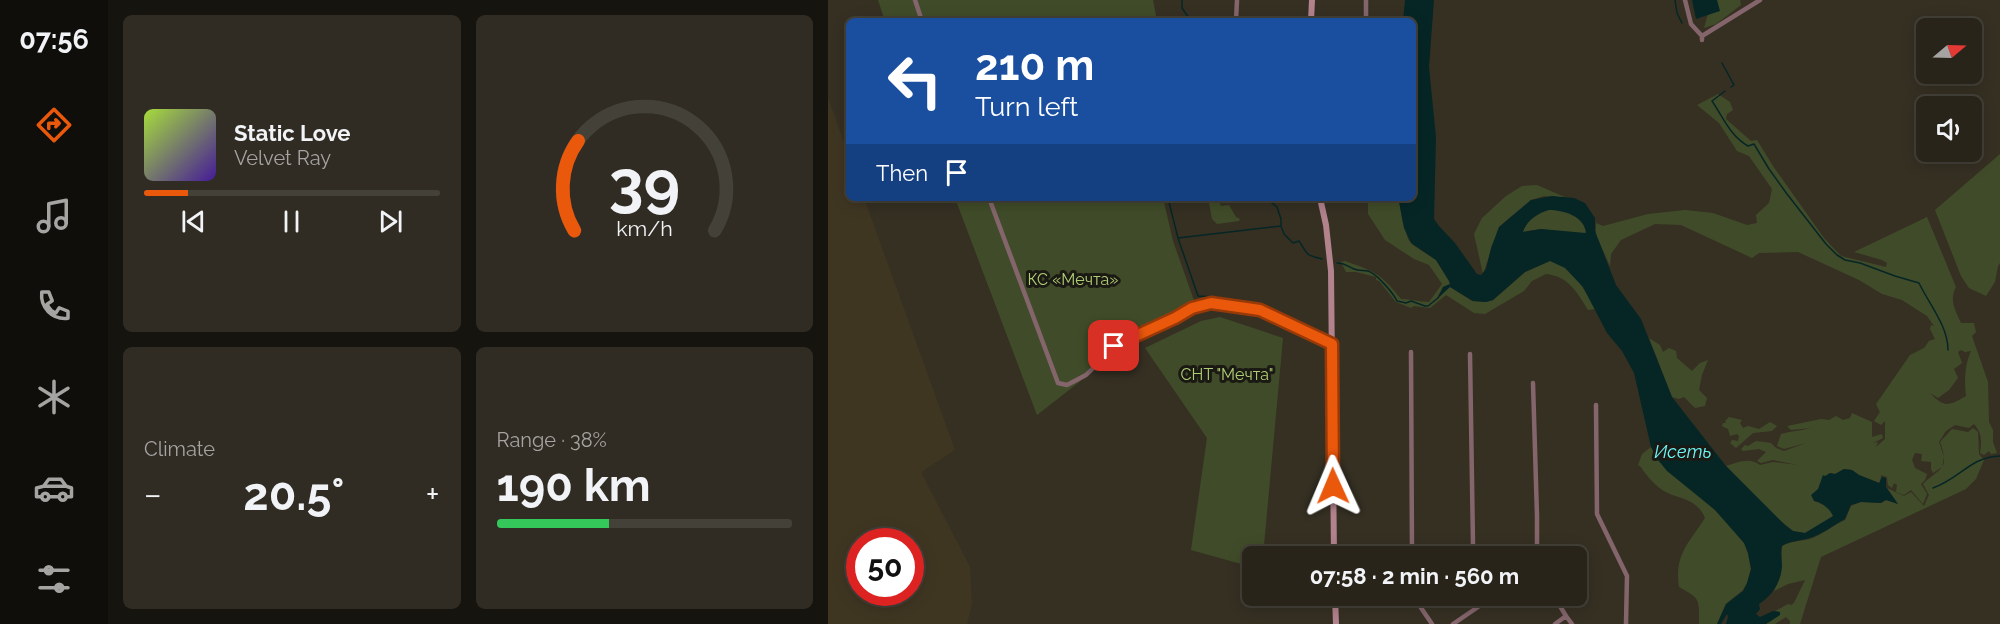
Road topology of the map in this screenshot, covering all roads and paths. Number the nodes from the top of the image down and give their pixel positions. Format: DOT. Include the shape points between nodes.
graph roads {
  1 [pos="915,0"];
  2 [pos="1237,0"];
  3 [pos="1312,0"];
  4 [pos="1366,0"];
  5 [pos="1685,0"];
  6 [pos="1761,0"];
  7 [pos="921,18"];
  8 [pos="1236,18"];
  9 [pos="1311,18"];
  10 [pos="1366,18"];
  11 [pos="990,201"];
  12 [pos="1320,201"];
  13 [pos="1332,344"];
  14 [pos="1412,352"];
  15 [pos="1470,354"];
  16 [pos="1533,383"];
  17 [pos="1596,405"];
  18 [pos="1334,546"];
  19 [pos="1412,546"];
  20 [pos="1474,546"];
  21 [pos="1537,546"];
  22 [pos="1335,606"];
  23 [pos="1420,606"];
  24 [pos="1478,606"];
  25 [pos="1560,606"];
  26 [pos="1566,616"];
  27 [pos="1336,624"];
  28 [pos="1432,624"];
  29 [pos="1453,624"];
  30 [pos="1555,624"];
  31 [pos="1572,624"];
  32 [pos="1626,624"];
  1 -- 7 [label="street"];
  2 -- 8 [label="street"];
  3 -- 9 [label="main road"];
  4 -- 10 [label="street"];
  5 -- 6 [label="street" via="1691,24 1702,38"];
  11 -- 13 [label="street" via="1058,383 1067,385 1086,375 1114,346 1192,308 1211,303 1260,310"];
  12 -- 13 [label="main road" via="1330,258"];
  13 -- 18 [label="main road"];
  14 -- 19 [label="street"];
  15 -- 20 [label="street"];
  16 -- 21 [label="street"];
  17 -- 32 [label="street" via="1597,514 1627,576"];
  22 -- 27 [label="main road"];
  23 -- 28 [label="street"];
  24 -- 29 [label="street"];
  25 -- 26 [label="street"];
  26 -- 30 [label="street"];
  26 -- 31 [label="street"];
}
